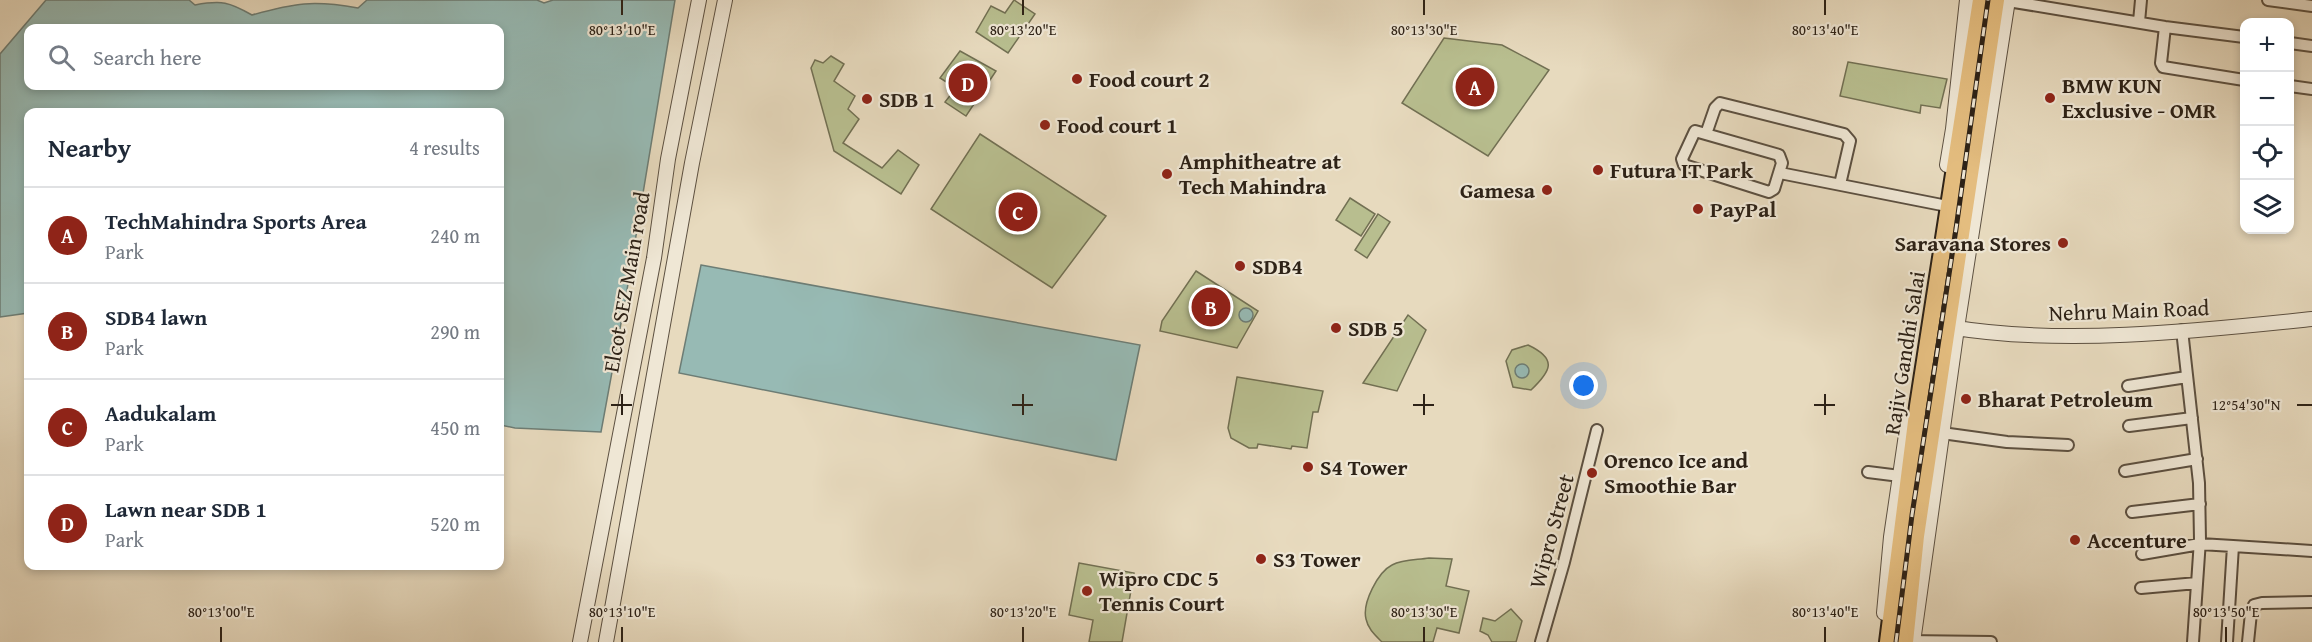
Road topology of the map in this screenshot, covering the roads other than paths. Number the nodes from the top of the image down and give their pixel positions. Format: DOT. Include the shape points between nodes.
graph roads {
  1 [pos="699,0"];
  2 [pos="724,0"];
  3 [pos="1967,0"];
  4 [pos="1981,0"];
  5 [pos="2004,0"];
  6 [pos="2141,0"];
  7 [pos="2268,0"];
  8 [pos="2312,6"];
  9 [pos="2139,22"];
  10 [pos="2165,27"];
  11 [pos="2240,36"];
  12 [pos="2294,44"];
  13 [pos="2312,46"];
  14 [pos="2240,79"];
  15 [pos="2294,87"];
  16 [pos="2312,89"];
  17 [pos="1706,134"];
  18 [pos="1780,170"];
  19 [pos="1841,180"];
  20 [pos="1942,203"];
  21 [pos="2312,319"];
  22 [pos="1952,327"];
  23 [pos="2181,330"];
  24 [pos="2187,377"];
  25 [pos="2128,386"];
  26 [pos="2192,418"];
  27 [pos="623,423"];
  28 [pos="645,425"];
  29 [pos="2129,426"];
  30 [pos="1597,430"];
  31 [pos="1942,433"];
  32 [pos="2068,445"];
  33 [pos="2197,459"];
  34 [pos="2125,471"];
  35 [pos="1868,472"];
  36 [pos="1911,477"];
  37 [pos="2200,504"];
  38 [pos="2132,512"];
  39 [pos="2200,544"];
  40 [pos="2233,546"];
  41 [pos="2312,551"];
  42 [pos="2142,554"];
  43 [pos="2197,582"];
  44 [pos="2141,588"];
  45 [pos="2312,602"];
  46 [pos="580,642"];
  47 [pos="606,642"];
  48 [pos="1541,642"];
  49 [pos="1881,642"];
  50 [pos="1888,642"];
  51 [pos="1909,642"];
  52 [pos="1991,642"];
  53 [pos="2193,642"];
  54 [pos="2227,642"];
  55 [pos="2248,642"];
  1 -- 27 [label="street, Elcot SEZ Main road"];
  2 -- 28 [label="street, Elcot SEZ Main road"];
  3 -- 20 [label="street"];
  4 -- 36 [label="main road, Rajiv Gandhi Salai"];
  5 -- 9 [label="street"];
  5 -- 22 [label="main road, Rajiv Gandhi Salai"];
  6 -- 9 [label="street"];
  7 -- 8 [label="street"];
  9 -- 10 [label="street"];
  10 -- 11 [label="street"];
  10 -- 14 [label="street" via="2163,67"];
  12 -- 13 [label="street"];
  15 -- 16 [label="street"];
  17 -- 18 [label="street" via="1779,156"];
  17 -- 18 [label="street" via="1692,134 1682,159 1684,165 1769,192 1774,189"];
  17 -- 19 [label="street" via="1720,103 1844,134 1850,141"];
  18 -- 19 [label="street"];
  18 -- 20 [label="street"];
  19 -- 20 [label="street"];
  20 -- 36 [label="street"];
  21 -- 23 [label="street, Nehru Main Road"];
  22 -- 23 [label="street, Nehru Main Road" via="2018,334 2119,335"];
  22 -- 31 [label="street"];
  22 -- 36 [label="main road, Rajiv Gandhi Salai"];
  23 -- 24 [label="street"];
  24 -- 25 [label="street"];
  24 -- 26 [label="street"];
  26 -- 29 [label="street"];
  26 -- 33 [label="street"];
  27 -- 28 [label="street"];
  27 -- 46 [label="street, Elcot SEZ Main road"];
  28 -- 47 [label="street, Elcot SEZ Main road"];
  30 -- 48 [label="street, Wipro Street"];
  31 -- 32 [label="street"];
  31 -- 51 [label="street"];
  33 -- 34 [label="street"];
  33 -- 37 [label="street"];
  35 -- 36 [label="street"];
  36 -- 49 [label="street" via="1891,537"];
  36 -- 50 [label="main road, Rajiv Gandhi Salai"];
  36 -- 51 [label="main road, Rajiv Gandhi Salai" via="1916,536"];
  37 -- 38 [label="street"];
  37 -- 39 [label="street"];
  39 -- 40 [label="street"];
  39 -- 42 [label="street"];
  39 -- 43 [label="street"];
  40 -- 41 [label="street"];
  40 -- 54 [label="street"];
  43 -- 44 [label="street"];
  43 -- 53 [label="street"];
  45 -- 55 [label="street" via="2254,605"];
  51 -- 52 [label="street"];
}
